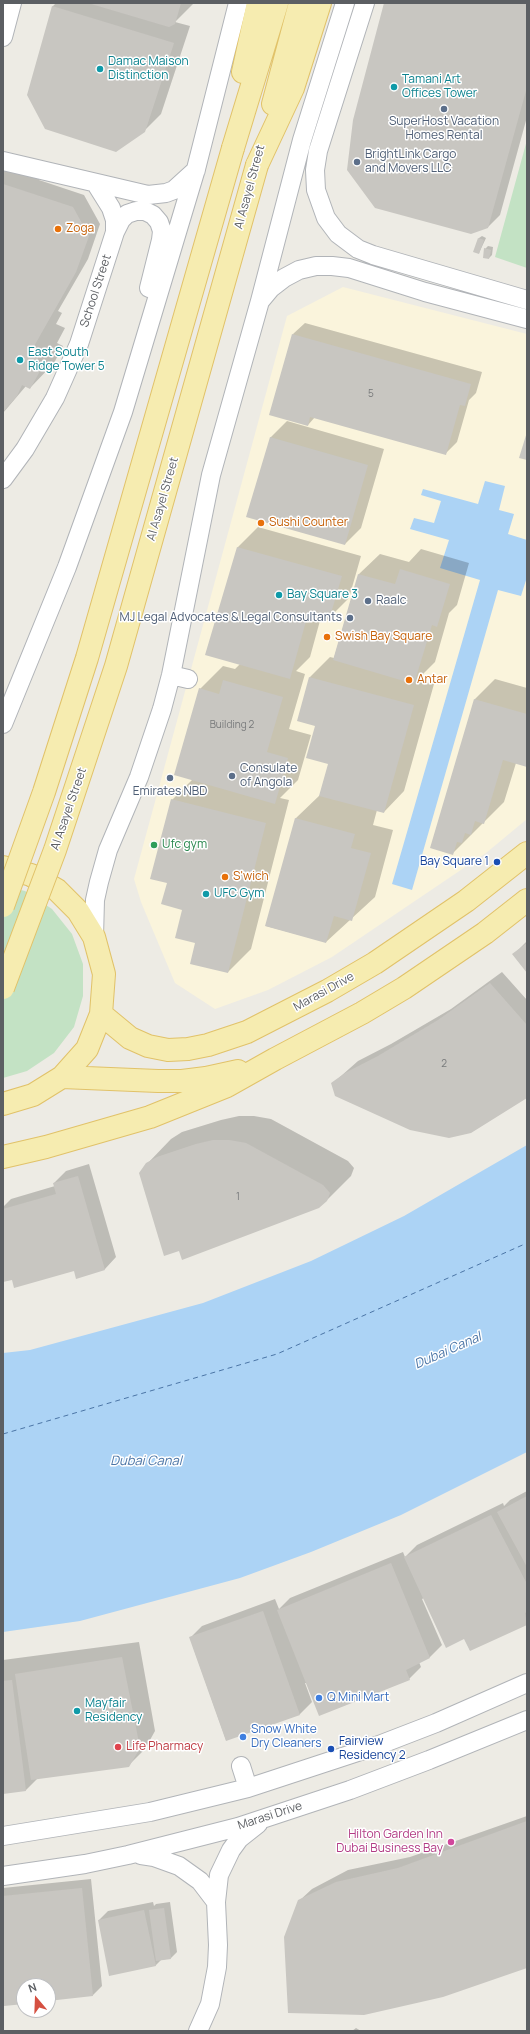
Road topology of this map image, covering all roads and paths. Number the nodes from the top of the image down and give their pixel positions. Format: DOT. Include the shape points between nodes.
graph roads {
  1 [pos="12,3"];
  2 [pos="238,3"];
  3 [pos="258,3"];
  4 [pos="277,3"];
  5 [pos="300,3"];
  6 [pos="320,3"];
  7 [pos="345,3"];
  8 [pos="365,3"];
  9 [pos="3,37"];
  10 [pos="233,148"];
  11 [pos="3,150"];
  12 [pos="318,151"];
  13 [pos="3,161"];
  14 [pos="24,166"];
  15 [pos="257,166"];
  16 [pos="196,169"];
  17 [pos="96,184"];
  18 [pos="115,232"];
  19 [pos="274,247"];
  20 [pos="527,300"];
  21 [pos="260,301"];
  22 [pos="527,319"];
  23 [pos="140,359"];
  24 [pos="3,480"];
  25 [pos="171,675"];
  26 [pos="188,679"];
  27 [pos="4,721"];
  28 [pos="527,852"];
  29 [pos="3,867"];
  30 [pos="527,900"];
  31 [pos="3,906"];
  32 [pos="94,936"];
  33 [pos="3,988"];
  34 [pos="101,1014"];
  35 [pos="275,1059"];
  36 [pos="62,1077"];
  37 [pos="3,1104"];
  38 [pos="3,1157"];
  39 [pos="527,1683"];
  40 [pos="527,1720"];
  41 [pos="241,1766"];
  42 [pos="248,1788"];
  43 [pos="273,1816"];
  44 [pos="3,1836"];
  45 [pos="128,1855"];
  46 [pos="3,1876"];
  47 [pos="216,1902"];
  48 [pos="198,2031"];
  1 -- 9 [label="street"];
  2 -- 16 [label="street"];
  3 -- 10 [label="main road" via="239,92"];
  4 -- 10 [label="main road"];
  5 -- 15 [label="main road, Al Asayel Street"];
  6 -- 15 [label="main road" via="293,88"];
  7 -- 19 [label="street" via="302,140"];
  8 -- 12 [label="street"];
  10 -- 31 [label="main road, bridge" via="87,658"];
  11 -- 14 [label="street" via="10,158"];
  12 -- 19 [label="street" via="302,177 285,226"];
  12 -- 20 [label="street" via="315,170 319,200 331,226 351,246 373,256"];
  13 -- 14 [label="street"];
  14 -- 17 [label="street"];
  15 -- 33 [label="main road, Al Asayel Street, bridge" via="111,680 60,836"];
  16 -- 17 [label="street" via="174,190 157,195 139,194"];
  16 -- 23 [label="street"];
  17 -- 18 [label="street, School Street" via="111,208"];
  18 -- 23 [label="street" via="121,220 127,214 136,211 145,211 153,215 162,231 140,328"];
  18 -- 24 [label="street, School Street" via="67,371 40,424"];
  19 -- 21 [label="street"];
  21 -- 22 [label="street" via="271,288 299,270 332,266 349,268 425,292"];
  21 -- 25 [label="street" via="207,493"];
  23 -- 27 [label="street" via="86,516"];
  25 -- 26 [label="street"];
  25 -- 32 [label="street" via="145,762 108,850 96,900"];
  28 -- 34 [label="main road, Marasi Drive" via="466,901 381,958 327,991 247,1032 208,1045 168,1050 148,1046 130,1038"];
  29 -- 32 [label="main road" via="31,875 57,890 78,911"];
  30 -- 35 [label="main road" via="485,933 404,988"];
  32 -- 34 [label="main road" via="104,974"];
  34 -- 36 [label="main road" via="87,1049"];
  35 -- 36 [label="main road" via="229,1074 182,1081"];
  35 -- 38 [label="main road" via="227,1086 176,1108 78,1138"];
  36 -- 37 [label="main road" via="33,1095"];
  39 -- 42 [label="street" via="478,1706 380,1745"];
  40 -- 43 [label="street, Marasi Drive" via="429,1760"];
  41 -- 42 [label="street"];
  42 -- 44 [label="street" via="150,1812"];
  43 -- 45 [label="street, Marasi Drive" via="201,1838"];
  43 -- 47 [label="street" via="250,1829 231,1850 219,1875"];
  45 -- 46 [label="street, Marasi Drive"];
  45 -- 47 [label="street" via="154,1857 178,1866 200,1881"];
  47 -- 48 [label="street" via="217,1967 210,2004"];
}
